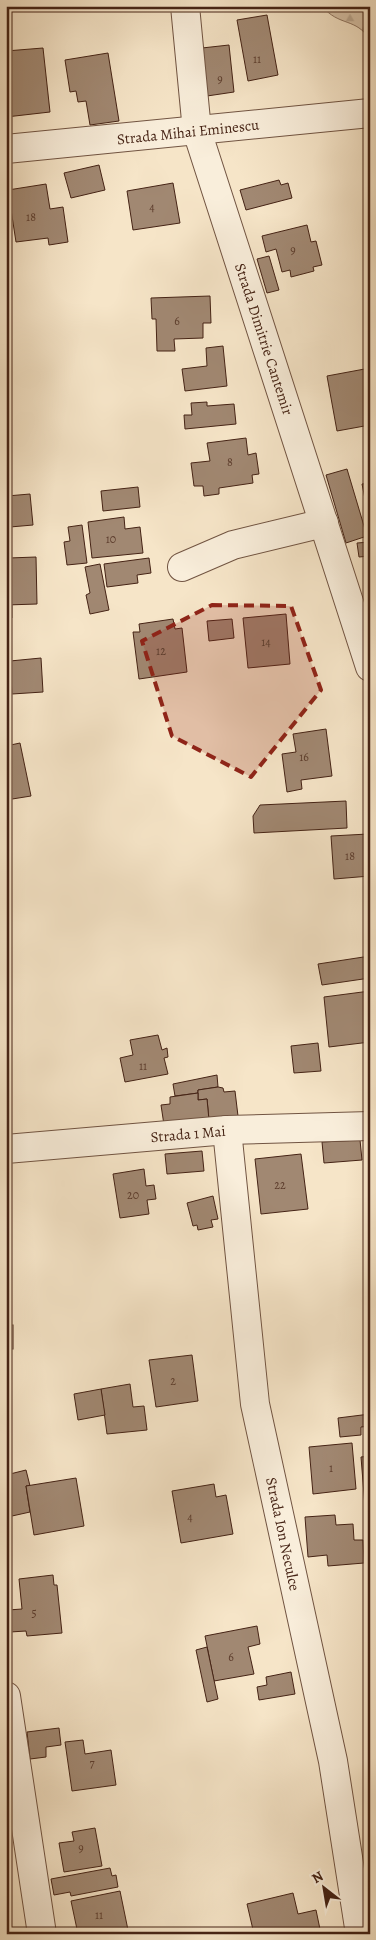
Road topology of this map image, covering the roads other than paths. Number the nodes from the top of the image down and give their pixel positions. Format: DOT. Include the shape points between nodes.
graph roads {
  1 [pos="185,6"];
  2 [pos="370,113"];
  3 [pos="197,131"];
  4 [pos="6,150"];
  5 [pos="324,523"];
  6 [pos="182,567"];
  7 [pos="370,667"];
  8 [pos="370,1126"];
  9 [pos="228,1130"];
  10 [pos="6,1149"];
  11 [pos="6,1696"];
  12 [pos="42,1934"];
  13 [pos="360,1934"];
  1 -- 3 [label="street, Strada Dimitrie Cantemir"];
  2 -- 3 [label="street, Strada Mihai Eminescu"];
  3 -- 4 [label="street, Strada Mihai Eminescu"];
  3 -- 5 [label="street, Strada Dimitrie Cantemir"];
  5 -- 6 [label="street" via="232,545"];
  5 -- 7 [label="street, Strada Dimitrie Cantemir"];
  8 -- 9 [label="street, Strada 1 Mai"];
  9 -- 10 [label="street, Strada 1 Mai"];
  9 -- 13 [label="street, Strada Ion Neculce" via="255,1404 333,1761"];
  11 -- 12 [label="street"];
}
